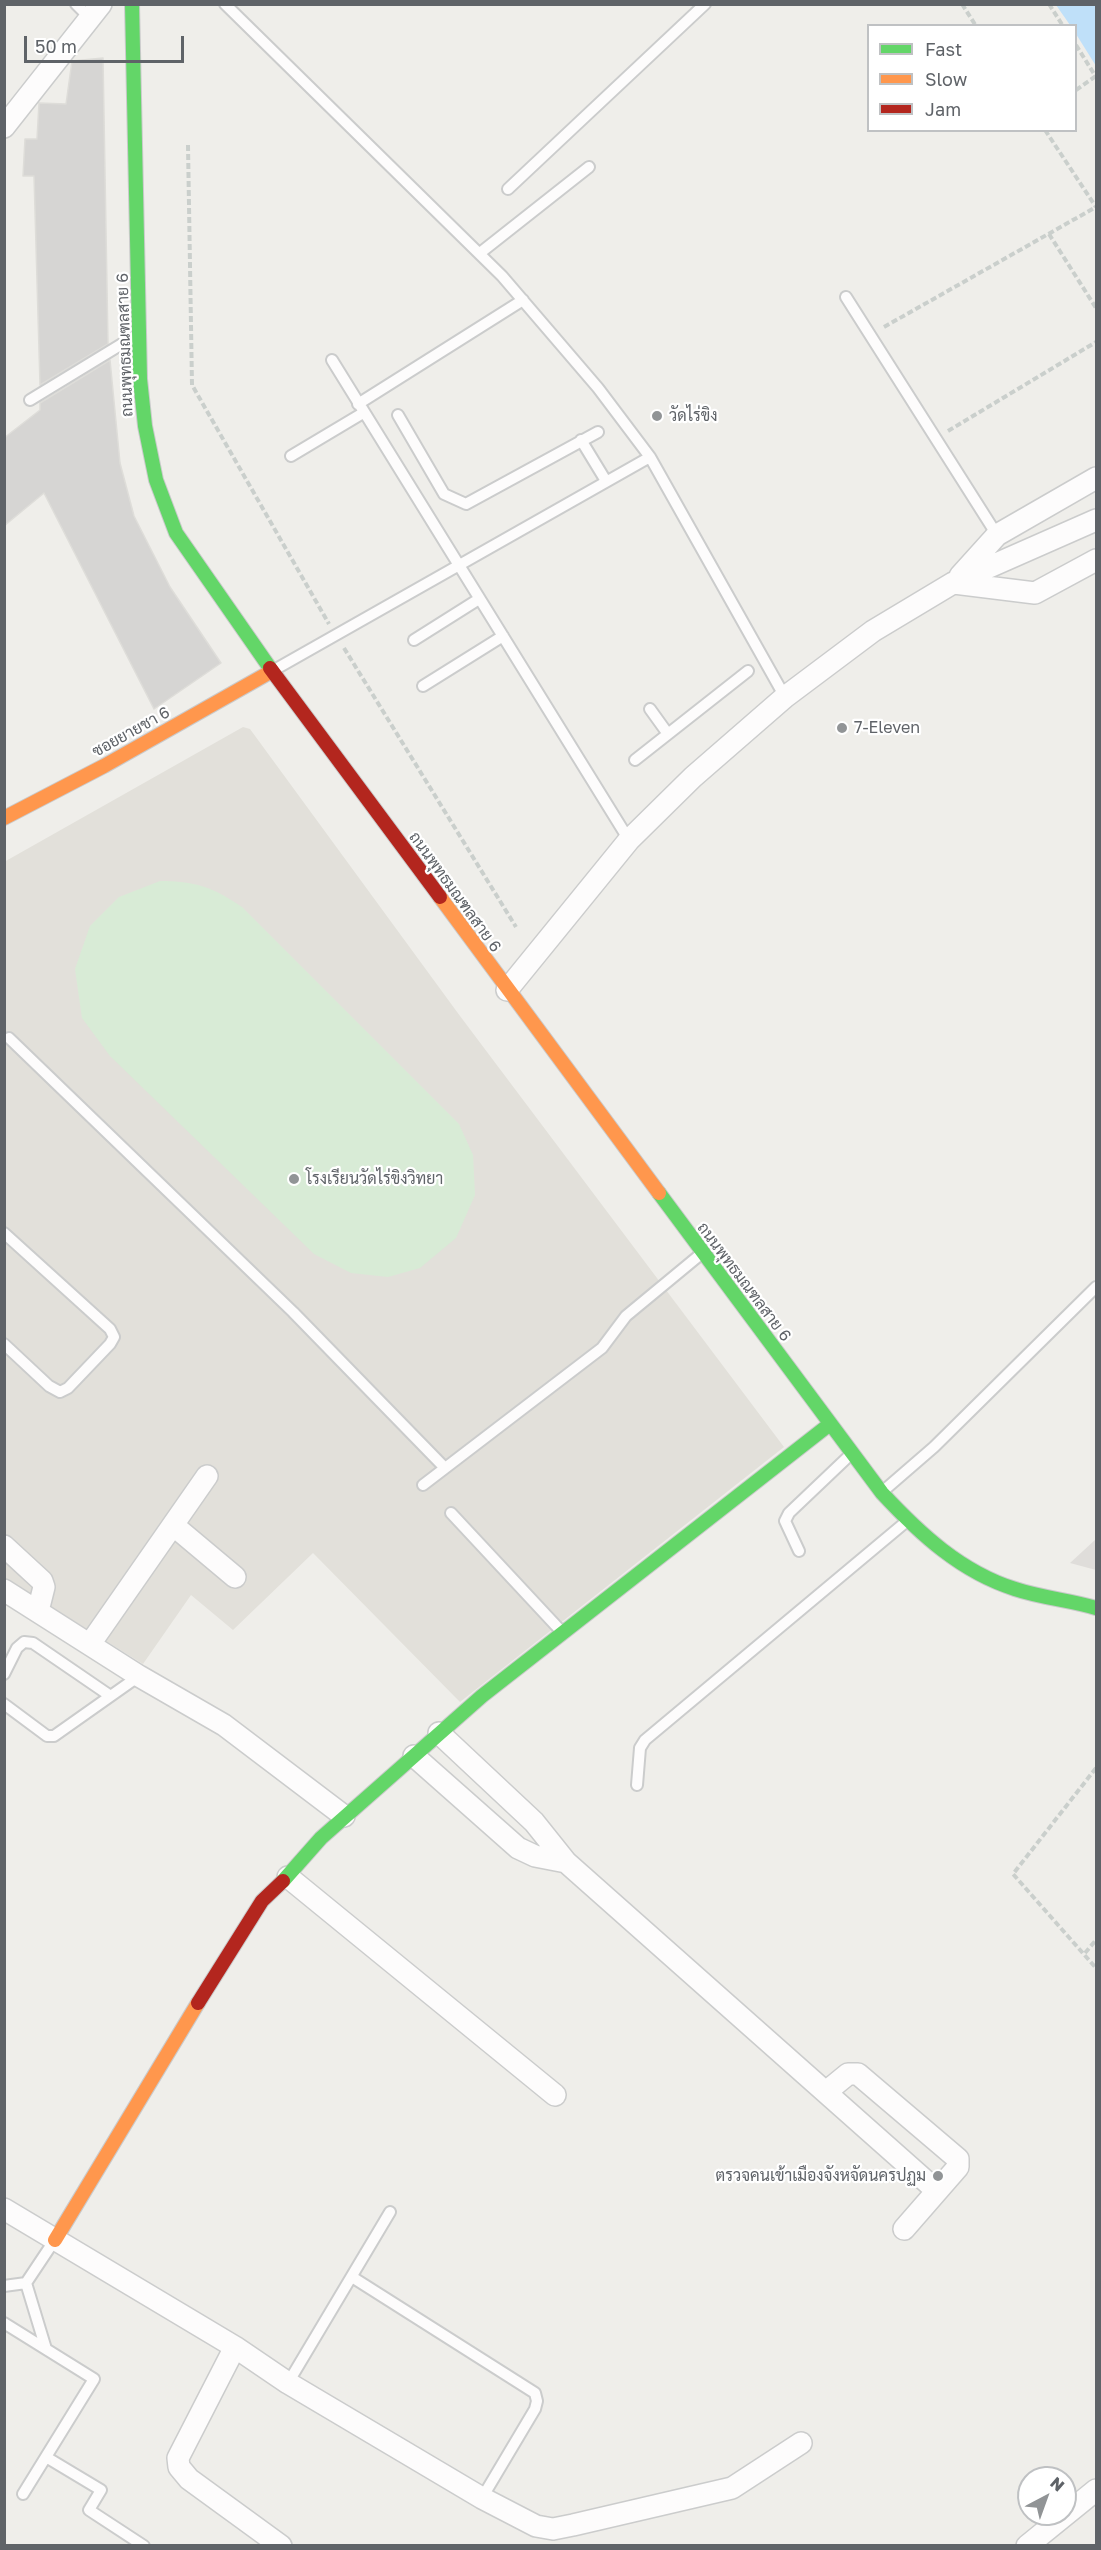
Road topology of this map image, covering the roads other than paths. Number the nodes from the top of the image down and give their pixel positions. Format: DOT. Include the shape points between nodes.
graph roads {
  1 [pos="132,4"];
  2 [pos="225,4"];
  3 [pos="705,4"];
  4 [pos="89,9"];
  5 [pos="4,127"];
  6 [pos="589,167"];
  7 [pos="508,189"];
  8 [pos="480,253"];
  9 [pos="846,297"];
  10 [pos="523,300"];
  11 [pos="140,334"];
  12 [pos="332,360"];
  13 [pos="30,400"];
  14 [pos="361,409"];
  15 [pos="398,415"];
  16 [pos="598,432"];
  17 [pos="581,440"];
  18 [pos="291,456"];
  19 [pos="650,458"];
  20 [pos="1096,478"];
  21 [pos="606,481"];
  22 [pos="1096,520"];
  23 [pos="997,535"];
  24 [pos="1096,560"];
  25 [pos="458,567"];
  26 [pos="953,583"];
  27 [pos="479,599"];
  28 [pos="503,636"];
  29 [pos="414,640"];
  30 [pos="272,671"];
  31 [pos="748,671"];
  32 [pos="423,686"];
  33 [pos="785,697"];
  34 [pos="650,710"];
  35 [pos="668,734"];
  36 [pos="635,760"];
  37 [pos="4,818"];
  38 [pos="629,840"];
  39 [pos="507,990"];
  40 [pos="9,1038"];
  41 [pos="6,1239"];
  42 [pos="702,1253"];
  43 [pos="1096,1287"];
  44 [pos="4,1344"];
  45 [pos="830,1424"];
  46 [pos="851,1454"];
  47 [pos="446,1468"];
  48 [pos="207,1476"];
  49 [pos="423,1485"];
  50 [pos="882,1493"];
  51 [pos="451,1513"];
  52 [pos="907,1521"];
  53 [pos="173,1525"];
  54 [pos="4,1546"];
  55 [pos="800,1551"];
  56 [pos="235,1576"];
  57 [pos="4,1590"];
  58 [pos="1096,1608"];
  59 [pos="38,1611"];
  60 [pos="563,1633"];
  61 [pos="90,1644"];
  62 [pos="4,1674"];
  63 [pos="139,1676"];
  64 [pos="109,1695"];
  65 [pos="4,1704"];
  66 [pos="439,1733"];
  67 [pos="414,1756"];
  68 [pos="637,1785"];
  69 [pos="344,1816"];
  70 [pos="566,1862"];
  71 [pos="288,1877"];
  72 [pos="826,2092"];
  73 [pos="555,2095"];
  74 [pos="937,2191"];
  75 [pos="4,2209"];
  76 [pos="390,2212"];
  77 [pos="904,2229"];
  78 [pos="55,2240"];
  79 [pos="352,2277"];
  80 [pos="26,2283"];
  81 [pos="4,2286"];
  82 [pos="4,2323"];
  83 [pos="235,2347"];
  84 [pos="46,2349"];
  85 [pos="288,2383"];
  86 [pos="801,2443"];
  87 [pos="46,2457"];
  88 [pos="1096,2491"];
  89 [pos="23,2494"];
  90 [pos="482,2498"];
  91 [pos="144,2546"];
  92 [pos="281,2546"];
  93 [pos="1027,2546"];
  1 -- 11 [label="main road, ถนนพุทธมณฑลสาย 6"];
  2 -- 8 [label="lane"];
  3 -- 7 [label="lane"];
  4 -- 5 [label="street"];
  6 -- 8 [label="lane"];
  8 -- 10 [label="lane"];
  9 -- 23 [label="lane"];
  10 -- 14 [label="lane"];
  10 -- 19 [label="lane" via="598,388"];
  11 -- 13 [label="lane"];
  11 -- 30 [label="main road, ถนนพุทธมณฑลสาย 6" via="145,426 156,480 176,532"];
  12 -- 14 [label="lane"];
  14 -- 18 [label="lane"];
  14 -- 25 [label="lane"];
  15 -- 17 [label="lane" via="444,494 466,504"];
  16 -- 17 [label="lane"];
  17 -- 21 [label="lane"];
  19 -- 21 [label="lane"];
  19 -- 33 [label="lane"];
  20 -- 23 [label="street"];
  21 -- 25 [label="lane"];
  22 -- 26 [label="street"];
  23 -- 26 [label="street"];
  24 -- 26 [label="street" via="1035,593"];
  25 -- 27 [label="lane"];
  25 -- 30 [label="lane"];
  26 -- 33 [label="street" via="873,631"];
  27 -- 28 [label="lane"];
  27 -- 29 [label="lane"];
  28 -- 32 [label="lane"];
  28 -- 38 [label="lane"];
  30 -- 37 [label="main road, ซอยยายชา 6"];
  30 -- 39 [label="main road, ถนนพุทธมณฑลสาย 6"];
  31 -- 35 [label="lane"];
  33 -- 38 [label="street" via="693,777"];
  34 -- 35 [label="lane"];
  35 -- 36 [label="lane"];
  38 -- 39 [label="street"];
  39 -- 42 [label="main road, ถนนพุทธมณฑลสาย 6"];
  40 -- 47 [label="lane" via="293,1312"];
  41 -- 44 [label="lane" via="110,1329 114,1337 60,1392"];
  42 -- 45 [label="main road, ถนนพุทธมณฑลสาย 6"];
  42 -- 47 [label="lane" via="626,1316 602,1348"];
  43 -- 50 [label="lane"];
  45 -- 46 [label="main road, ถนนพุทธมณฑลสาย 6"];
  45 -- 60 [label="main road"];
  46 -- 50 [label="main road, ถนนพุทธมณฑลสาย 6"];
  46 -- 55 [label="lane" via="785,1521"];
  47 -- 49 [label="lane"];
  48 -- 53 [label="street"];
  50 -- 52 [label="main road, ถนนพุทธมณฑลสาย 6"];
  51 -- 60 [label="lane"];
  52 -- 58 [label="main road, ถนนพุทธมณฑลสาย 6" via="935,1547 992,1580"];
  52 -- 68 [label="lane" via="645,1740 640,1748"];
  53 -- 56 [label="street"];
  53 -- 61 [label="street"];
  54 -- 59 [label="street" via="42,1581"];
  57 -- 59 [label="street"];
  59 -- 61 [label="street"];
  60 -- 66 [label="main road"];
  61 -- 63 [label="street"];
  62 -- 64 [label="lane" via="24,1642 33,1644"];
  63 -- 64 [label="lane"];
  63 -- 69 [label="street" via="224,1725"];
  64 -- 65 [label="lane" via="54,1736 47,1736"];
  66 -- 67 [label="main road"];
  66 -- 70 [label="street" via="534,1822"];
  67 -- 69 [label="main road"];
  67 -- 70 [label="street" via="518,1848"];
  69 -- 71 [label="main road"];
  70 -- 72 [label="street"];
  71 -- 73 [label="street"];
  71 -- 78 [label="main road" via="262,1900 240,1933"];
  72 -- 74 [label="street"];
  72 -- 74 [label="street" via="848,2074 858,2074 958,2159 958,2167"];
  74 -- 77 [label="street"];
  75 -- 78 [label="street"];
  76 -- 79 [label="lane"];
  78 -- 80 [label="lane"];
  78 -- 83 [label="street"];
  79 -- 85 [label="lane"];
  79 -- 90 [label="lane" via="535,2392 535,2409"];
  80 -- 81 [label="lane"];
  80 -- 84 [label="lane"];
  82 -- 84 [label="lane"];
  83 -- 85 [label="street"];
  83 -- 92 [label="street" via="178,2458 179,2467 189,2479"];
  84 -- 87 [label="lane" via="94,2379"];
  85 -- 90 [label="street"];
  86 -- 90 [label="street" via="732,2488 553,2529 536,2526"];
  87 -- 89 [label="lane"];
  87 -- 91 [label="lane" via="101,2490 89,2510"];
  88 -- 93 [label="street"];
}
